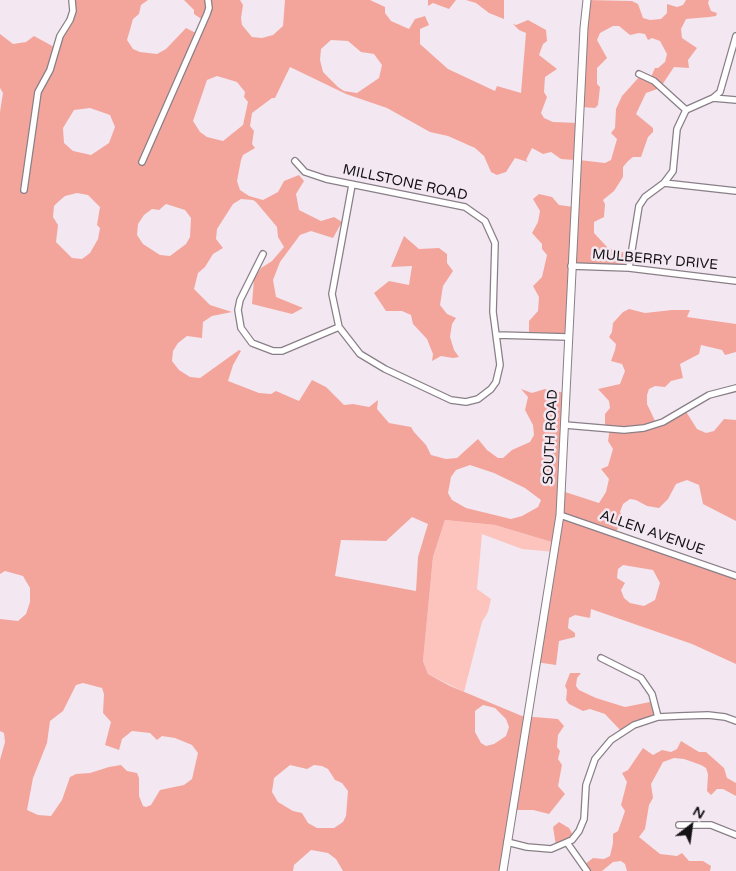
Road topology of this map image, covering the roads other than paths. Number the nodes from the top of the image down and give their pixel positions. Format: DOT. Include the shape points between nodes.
graph roads {
  1 [pos="72,0"];
  2 [pos="208,0"];
  3 [pos="587,0"];
  4 [pos="736,36"];
  5 [pos="639,74"];
  6 [pos="713,98"];
  7 [pos="736,100"];
  8 [pos="686,110"];
  9 [pos="294,161"];
  10 [pos="142,162"];
  11 [pos="664,183"];
  12 [pos="352,185"];
  13 [pos="24,190"];
  14 [pos="736,191"];
  15 [pos="263,254"];
  16 [pos="571,266"];
  17 [pos="628,268"];
  18 [pos="736,281"];
  19 [pos="339,327"];
  20 [pos="498,335"];
  21 [pos="568,337"];
  22 [pos="736,388"];
  23 [pos="565,425"];
  24 [pos="560,515"];
  25 [pos="736,576"];
  26 [pos="601,658"];
  27 [pos="658,717"];
  28 [pos="736,721"];
  29 [pos="679,825"];
  30 [pos="736,835"];
  31 [pos="507,842"];
  32 [pos="568,844"];
  33 [pos="503,871"];
  34 [pos="587,871"];
  1 -- 13 [label="street" via="70,20 60,36 50,70 38,92"];
  2 -- 10 [label="street" via="207,14"];
  3 -- 16 [label="street, SOUTH ROAD"];
  4 -- 6 [label="street" via="724,85"];
  5 -- 8 [label="street" via="654,81"];
  6 -- 7 [label="street"];
  6 -- 8 [label="street"];
  8 -- 11 [label="street" via="677,129 673,171"];
  9 -- 12 [label="street, MILLSTONE ROAD" via="304,172"];
  11 -- 14 [label="street"];
  11 -- 17 [label="street" via="645,197 639,206"];
  12 -- 19 [label="street" via="332,294"];
  12 -- 20 [label="street, MILLSTONE ROAD" via="465,207 485,221 495,243 493,312"];
  15 -- 19 [label="street" via="238,310 241,328 252,343 282,351"];
  16 -- 17 [label="street, MULBERRY DRIVE"];
  16 -- 21 [label="street, SOUTH ROAD"];
  17 -- 18 [label="street, MULBERRY DRIVE"];
  19 -- 20 [label="street, MILLSTONE ROAD" via="352,347 368,360 443,397 466,402 478,399 496,382 500,365"];
  20 -- 21 [label="street"];
  21 -- 23 [label="street, SOUTH ROAD"];
  22 -- 23 [label="street" via="709,395 662,422 644,428 624,430"];
  23 -- 24 [label="street, SOUTH ROAD"];
  24 -- 25 [label="street, ALLEN AVENUE"];
  24 -- 31 [label="street, SOUTH ROAD"];
  26 -- 27 [label="street" via="641,678 652,694"];
  27 -- 28 [label="street" via="708,715"];
  27 -- 32 [label="street" via="621,732 595,759 586,785 584,819"];
  29 -- 30 [label="street" via="711,826"];
  31 -- 32 [label="street" via="540,849"];
  31 -- 33 [label="street, SOUTH ROAD"];
  32 -- 34 [label="street"];
}
